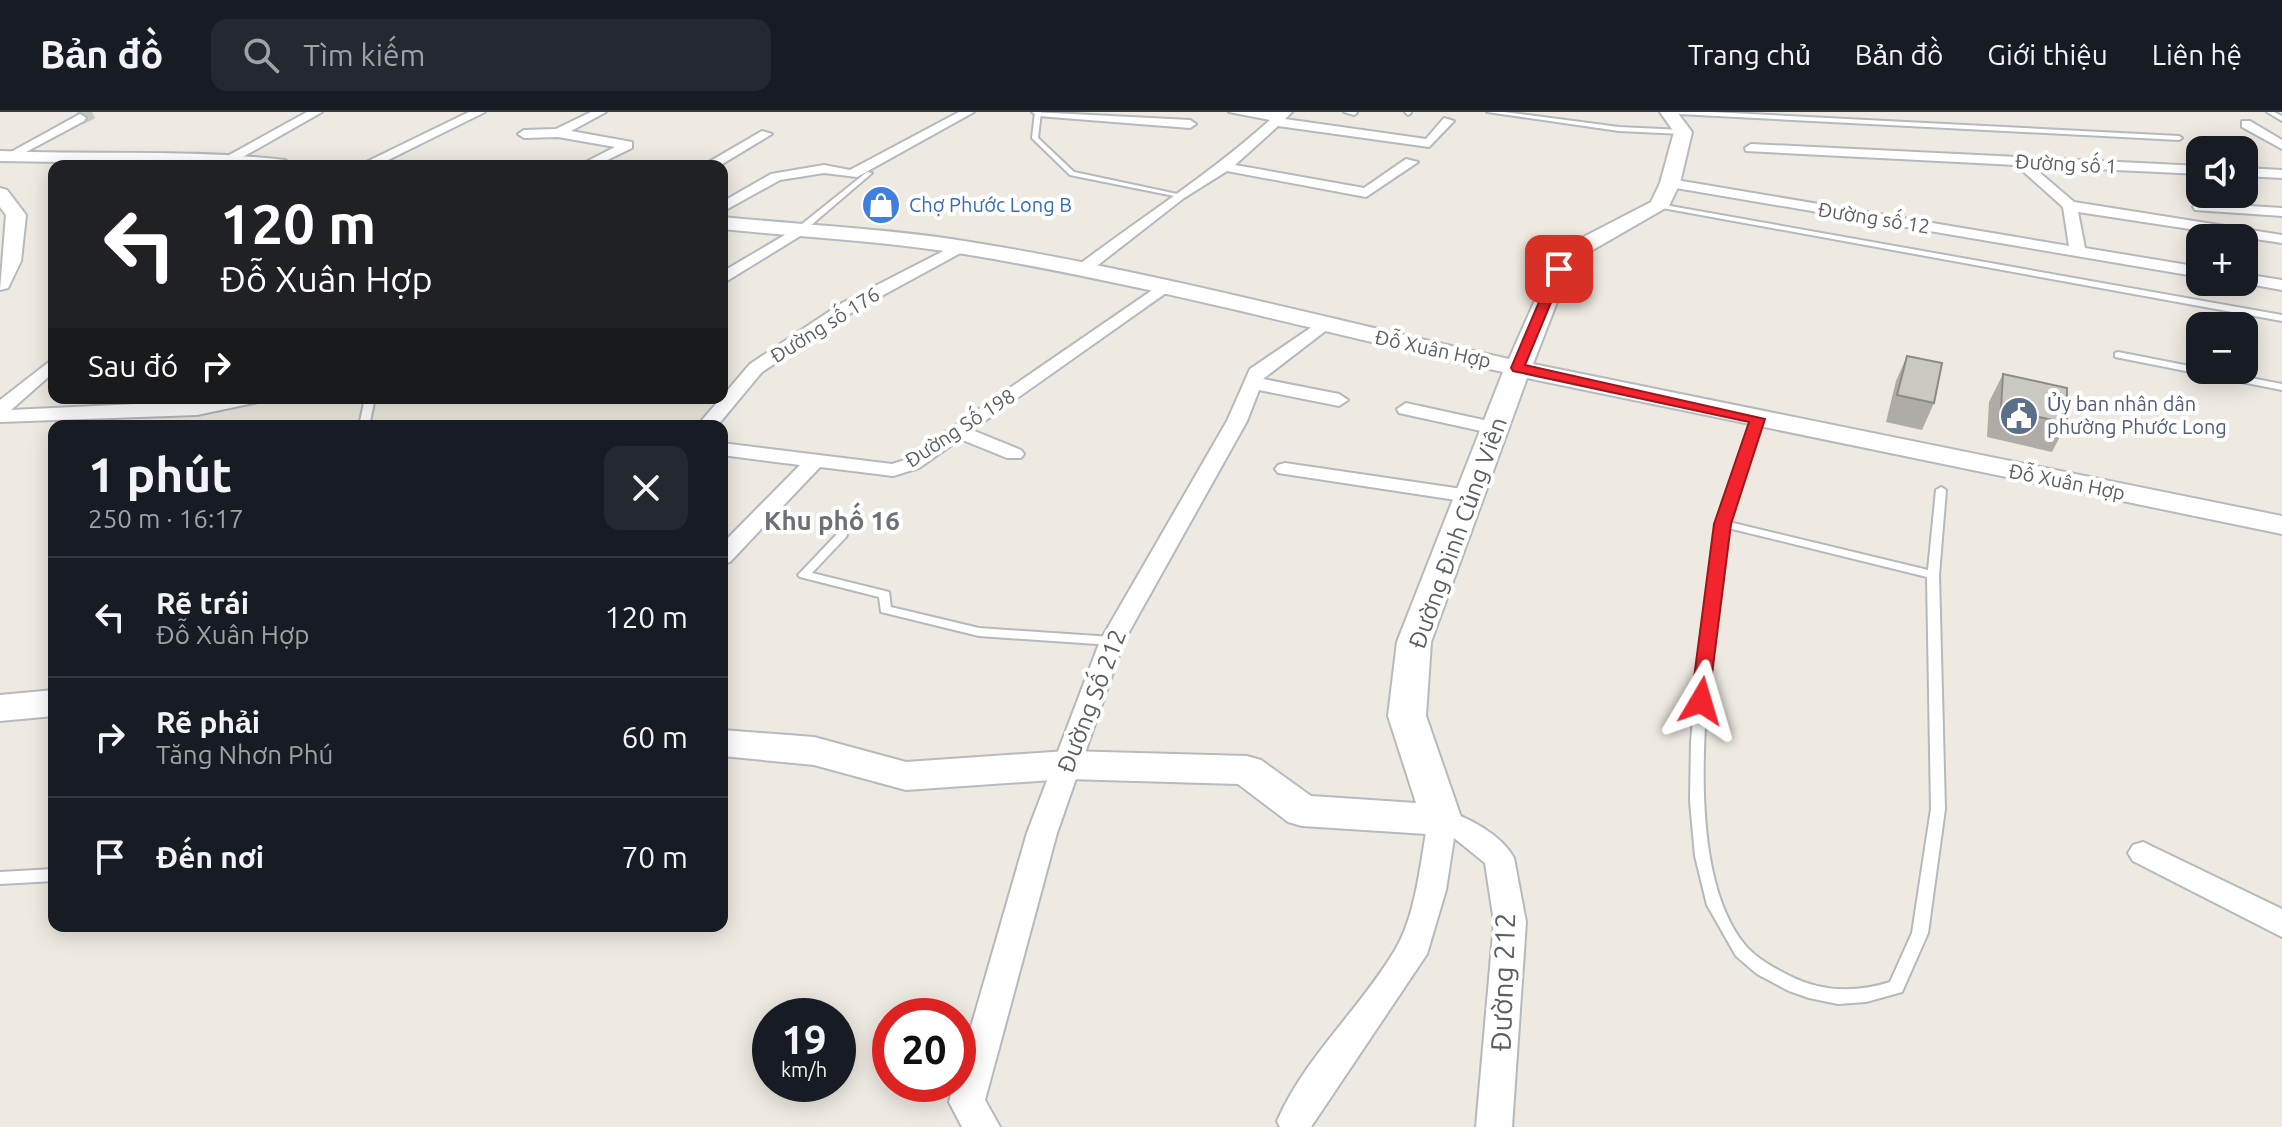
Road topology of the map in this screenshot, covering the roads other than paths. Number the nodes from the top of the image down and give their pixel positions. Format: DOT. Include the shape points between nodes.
graph roads {
  1 [pos="316,112"];
  2 [pos="479,112"];
  3 [pos="600,112"];
  4 [pos="968,112"];
  5 [pos="1038,112"];
  6 [pos="1235,112"];
  7 [pos="1347,112"];
  8 [pos="1490,112"];
  9 [pos="1572,112"];
  10 [pos="1668,112"];
  11 [pos="2270,112"];
  12 [pos="1354,113"];
  13 [pos="1164,116"];
  14 [pos="1281,117"];
  15 [pos="80,118"];
  16 [pos="2282,119"];
  17 [pos="1448,121"];
  18 [pos="1680,122"];
  19 [pos="1562,123"];
  20 [pos="1190,124"];
  21 [pos="2246,124"];
  22 [pos="558,133"];
  23 [pos="524,134"];
  24 [pos="766,134"];
  25 [pos="2179,138"];
  26 [pos="2282,145"];
  27 [pos="1751,148"];
  28 [pos="3,157"];
  29 [pos="229,159"];
  30 [pos="237,160"];
  31 [pos="378,160"];
  32 [pos="597,160"];
  33 [pos="720,160"];
  34 [pos="2019,161"];
  35 [pos="1411,162"];
  36 [pos="1225,167"];
  37 [pos="2186,169"];
  38 [pos="869,173"];
  39 [pos="2258,173"];
  40 [pos="2282,174"];
  41 [pos="1670,183"];
  42 [pos="0,194"];
  43 [pos="1179,195"];
  44 [pos="728,205"];
  45 [pos="1659,206"];
  46 [pos="2070,206"];
  47 [pos="2216,208"];
  48 [pos="2282,212"];
  49 [pos="728,224"];
  50 [pos="800,230"];
  51 [pos="2282,239"];
  52 [pos="961,247"];
  53 [pos="2078,252"];
  54 [pos="1083,269"];
  55 [pos="2186,270"];
  56 [pos="728,275"];
  57 [pos="2258,281"];
  58 [pos="0,283"];
  59 [pos="1167,285"];
  60 [pos="2282,285"];
  61 [pos="2282,318"];
  62 [pos="1322,325"];
  63 [pos="2118,355"];
  64 [pos="1518,368"];
  65 [pos="48,369"];
  66 [pos="1253,383"];
  67 [pos="2282,387"];
  68 [pos="1339,400"];
  69 [pos="728,401"];
  70 [pos="222,404"];
  71 [pos="726,404"];
  72 [pos="1406,409"];
  73 [pos="0,413"];
  74 [pos="1757,419"];
  75 [pos="712,420"];
  76 [pos="1495,428"];
  77 [pos="959,432"];
  78 [pos="728,450"];
  79 [pos="1014,454"];
  80 [pos="814,462"];
  81 [pos="1285,469"];
  82 [pos="1941,490"];
  83 [pos="1469,496"];
  84 [pos="1723,524"];
  85 [pos="2282,525"];
  86 [pos="842,535"];
  87 [pos="728,551"];
  88 [pos="1933,575"];
  89 [pos="1112,641"];
  90 [pos="48,704"];
  91 [pos="0,708"];
  92 [pos="728,744"];
  93 [pos="1067,765"];
  94 [pos="1442,820"];
  95 [pos="2143,853"];
  96 [pos="48,875"];
  97 [pos="0,878"];
  98 [pos="2282,924"];
  99 [pos="1295,1121"];
  100 [pos="982,1127"];
  101 [pos="1494,1127"];
  1 -- 29 [label="street"];
  2 -- 31 [label="street"];
  3 -- 22 [label="street"];
  4 -- 44 [label="street" via="852,174 824,169 776,177"];
  5 -- 13 [label="street"];
  5 -- 43 [label="lane" via="1035,138 1072,174"];
  6 -- 14 [label="street"];
  7 -- 12 [label="lane"];
  8 -- 19 [label="lane"];
  9 -- 19 [label="lane"];
  10 -- 18 [label="street"];
  11 -- 16 [label="lane"];
  13 -- 20 [label="street"];
  14 -- 17 [label="street" via="1429,143"];
  14 -- 36 [label="street"];
  15 -- 28 [label="street"];
  18 -- 19 [label="lane"];
  18 -- 25 [label="lane"];
  18 -- 41 [label="street"];
  21 -- 26 [label="street"];
  22 -- 23 [label="street"];
  22 -- 32 [label="street" via="628,145"];
  24 -- 33 [label="street"];
  27 -- 34 [label="street, Đường số 1"];
  28 -- 29 [label="street"];
  29 -- 30 [label="street"];
  34 -- 37 [label="street, Đường số 1"];
  34 -- 46 [label="street"];
  35 -- 36 [label="street" via="1371,191 1359,193"];
  36 -- 43 [label="street"];
  38 -- 50 [label="lane"];
  39 -- 40 [label="street"];
  41 -- 45 [label="street"];
  41 -- 53 [label="street, Đường số 12"];
  42 -- 58 [label="street" via="16,215 10,261"];
  43 -- 54 [label="street"];
  45 -- 61 [label="lane"];
  45 -- 64 [label="street, Đường Đinh Củng Viên" via="1576,250 1559,269"];
  46 -- 51 [label="street"];
  46 -- 53 [label="street"];
  47 -- 48 [label="street"];
  49 -- 50 [label="street, Đỗ Xuân Hợp"];
  50 -- 52 [label="street, Đỗ Xuân Hợp"];
  50 -- 56 [label="street"];
  52 -- 54 [label="street, Đỗ Xuân Hợp"];
  52 -- 69 [label="street, Đường số 176" via="848,307 756,368"];
  53 -- 55 [label="street"];
  54 -- 59 [label="street, Đỗ Xuân Hợp"];
  57 -- 60 [label="street"];
  59 -- 62 [label="street, Đỗ Xuân Hợp"];
  59 -- 77 [label="street, Đường Số 198"];
  62 -- 64 [label="street, Đỗ Xuân Hợp"];
  62 -- 66 [label="street, Đường Số 212" via="1256,373"];
  63 -- 67 [label="lane"];
  64 -- 74 [label="street, Đỗ Xuân Hợp"];
  64 -- 76 [label="street, Đường Đinh Củng Viên"];
  65 -- 73 [label="street"];
  66 -- 68 [label="street"];
  66 -- 89 [label="street, Đường Số 212" via="1237,421"];
  70 -- 73 [label="street"];
  71 -- 75 [label="street, Đường số 176"];
  72 -- 76 [label="street"];
  74 -- 84 [label="lane"];
  74 -- 85 [label="street, Đỗ Xuân Hợp"];
  76 -- 83 [label="street, Đường Đinh Củng Viên"];
  77 -- 79 [label="street"];
  77 -- 80 [label="street, Đường Số 198" via="912,464 893,470"];
  78 -- 80 [label="street, Đường Số 198"];
  80 -- 87 [label="street"];
  81 -- 83 [label="street"];
  82 -- 88 [label="lane"];
  83 -- 94 [label="street, Đường Đinh Củng Viên" via="1414,642 1407,716"];
  84 -- 88 [label="lane"];
  84 -- 88 [label="lane" via="1698,731 1697,837 1720,915 1737,947 1790,985 1827,997 1866,998 1896,987 1920,933 1938,809"];
  86 -- 89 [label="lane" via="804,575 885,595 885,609 979,632"];
  89 -- 93 [label="street, Đường Số 212"];
  90 -- 91 [label="street"];
  92 -- 93 [label="street" via="814,751 906,776"];
  93 -- 94 [label="street" via="1247,770 1302,811"];
  93 -- 100 [label="street, Đường Số 212" via="1042,833 967,1102"];
  94 -- 99 [label="street" via="1431,890 1411,954"];
  94 -- 101 [label="street, Đường 212" via="1499,858 1510,922"];
  95 -- 98 [label="street"];
  96 -- 97 [label="lane"];
}
